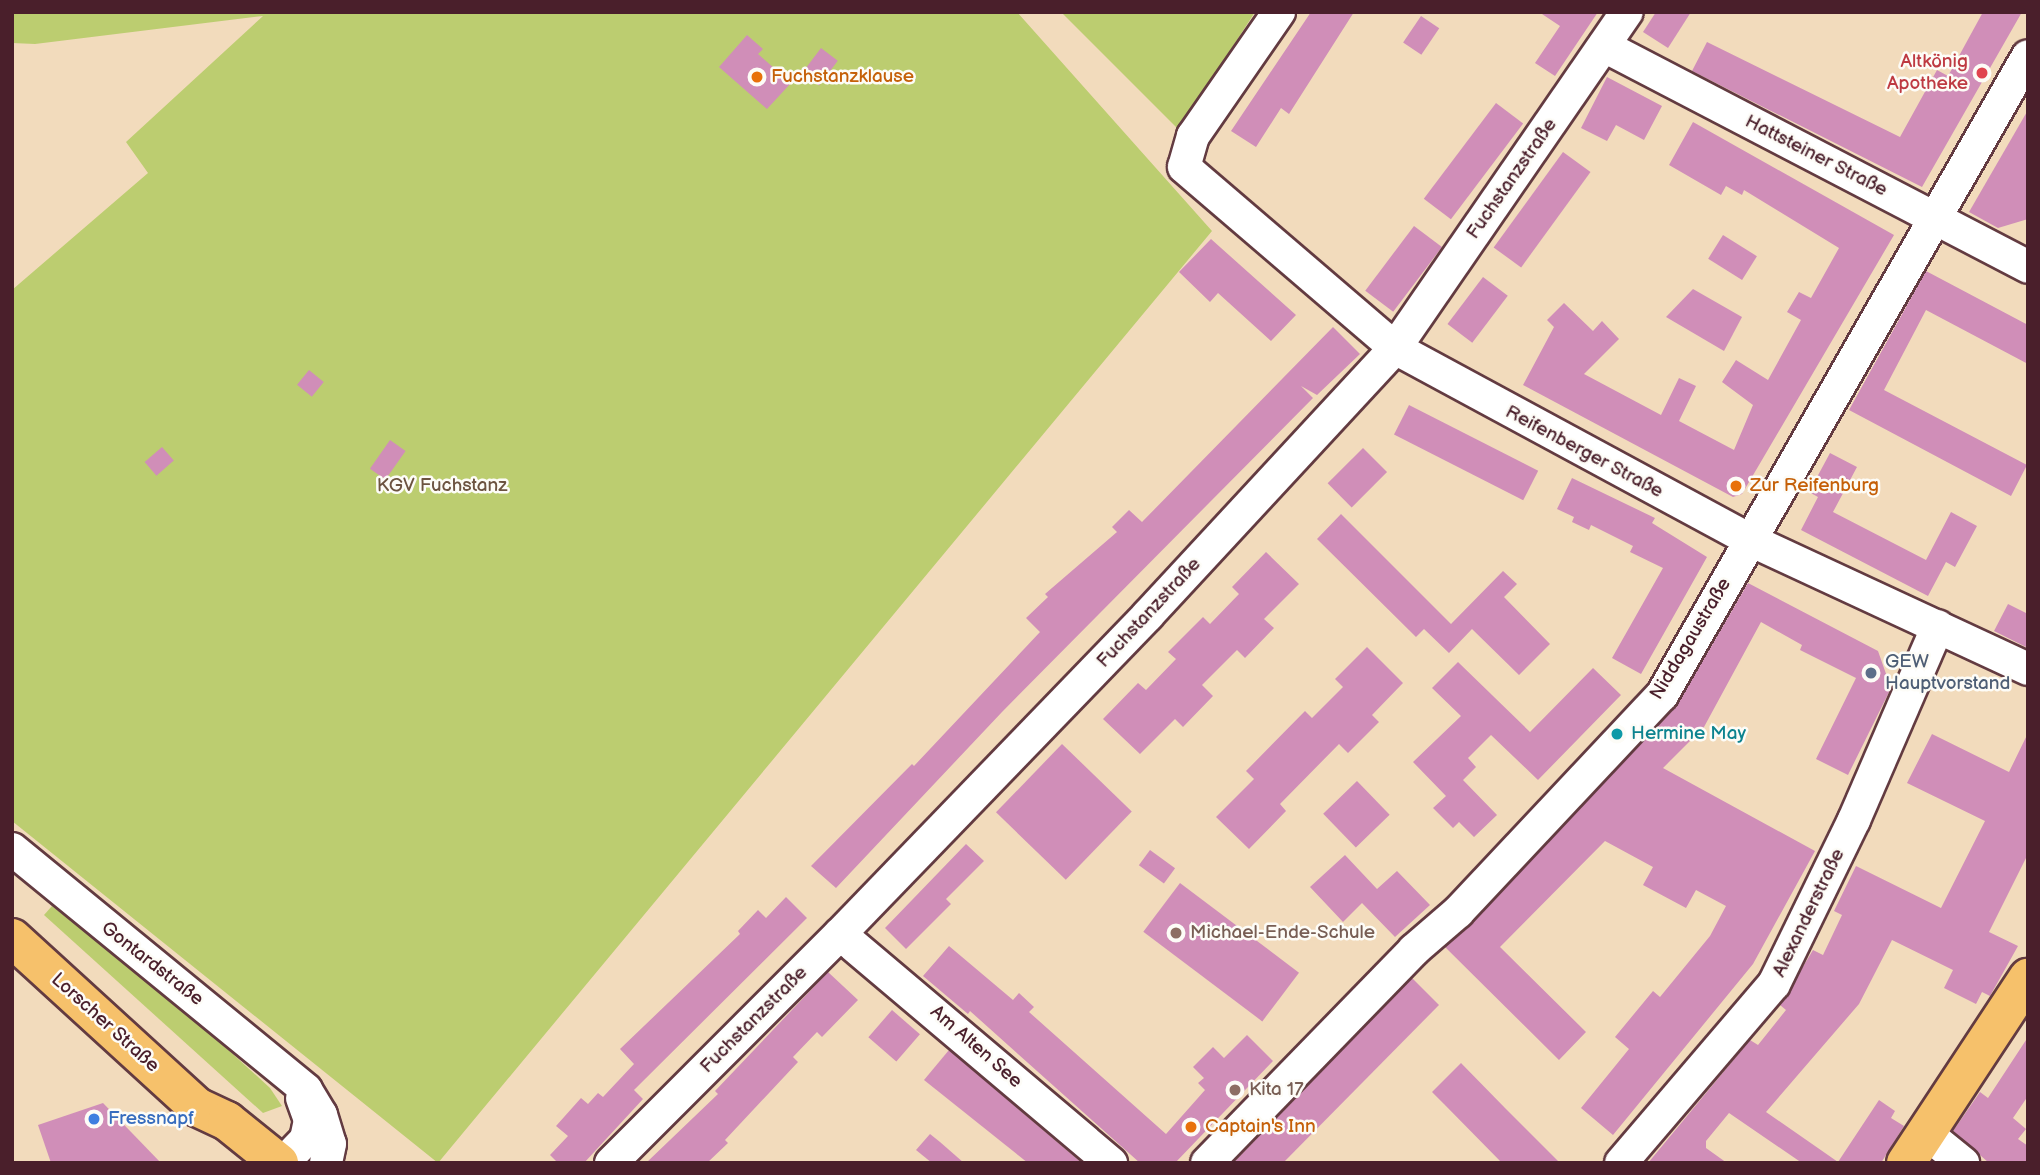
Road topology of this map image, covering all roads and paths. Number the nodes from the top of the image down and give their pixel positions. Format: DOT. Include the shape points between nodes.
graph roads {
  1 [pos="1279,12"];
  2 [pos="1627,12"];
  3 [pos="1604,46"];
  4 [pos="2028,56"];
  5 [pos="1934,217"];
  6 [pos="2028,267"];
  7 [pos="1395,348"];
  8 [pos="1750,540"];
  9 [pos="1938,626"];
  10 [pos="2028,669"];
  11 [pos="12,849"];
  12 [pos="840,934"];
  13 [pos="12,938"];
  14 [pos="2028,978"];
  15 [pos="292,1078"];
  16 [pos="197,1107"];
  17 [pos="1916,1148"];
  18 [pos="238,1163"];
  19 [pos="281,1163"];
  20 [pos="326,1163"];
  21 [pos="611,1163"];
  22 [pos="1111,1163"];
  23 [pos="1207,1163"];
  24 [pos="1621,1163"];
  25 [pos="1963,1163"];
  1 -- 7 [label="street, Reifenberger Straße" via="1193,136 1184,167"];
  2 -- 3 [label="street, Fuchstanzstraße"];
  3 -- 5 [label="street, Hattsteiner Straße"];
  3 -- 7 [label="street, Fuchstanzstraße"];
  4 -- 5 [label="street, Niddagaustraße"];
  5 -- 6 [label="street, Hattsteiner Straße"];
  5 -- 8 [label="street, Niddagaustraße"];
  7 -- 8 [label="street, Reifenberger Straße"];
  7 -- 12 [label="street, Fuchstanzstraße" via="1148,615"];
  8 -- 9 [label="street, Reifenberger Straße"];
  8 -- 23 [label="street, Niddagaustraße" via="1662,695 1458,912 1414,950"];
  9 -- 10 [label="street, Reifenberger Straße"];
  9 -- 24 [label="street, Alexanderstraße" via="1854,820 1774,984"];
  11 -- 15 [label="street, Gontardstraße"];
  12 -- 21 [label="street, Fuchstanzstraße"];
  12 -- 22 [label="street, Am Alten See"];
  13 -- 16 [label="main road, Lorscher Straße"];
  14 -- 17 [label="main road"];
  15 -- 19 [label="street, Gontardstraße" via="310,1121 306,1139"];
  15 -- 20 [label="street, Gontardstraße" via="321,1115 330,1144"];
  16 -- 18 [label="main road, Lorscher Straße" via="213,1138"];
  16 -- 19 [label="main road, Lorscher Straße" via="227,1121"];
  17 -- 25 [label="street"];
}
